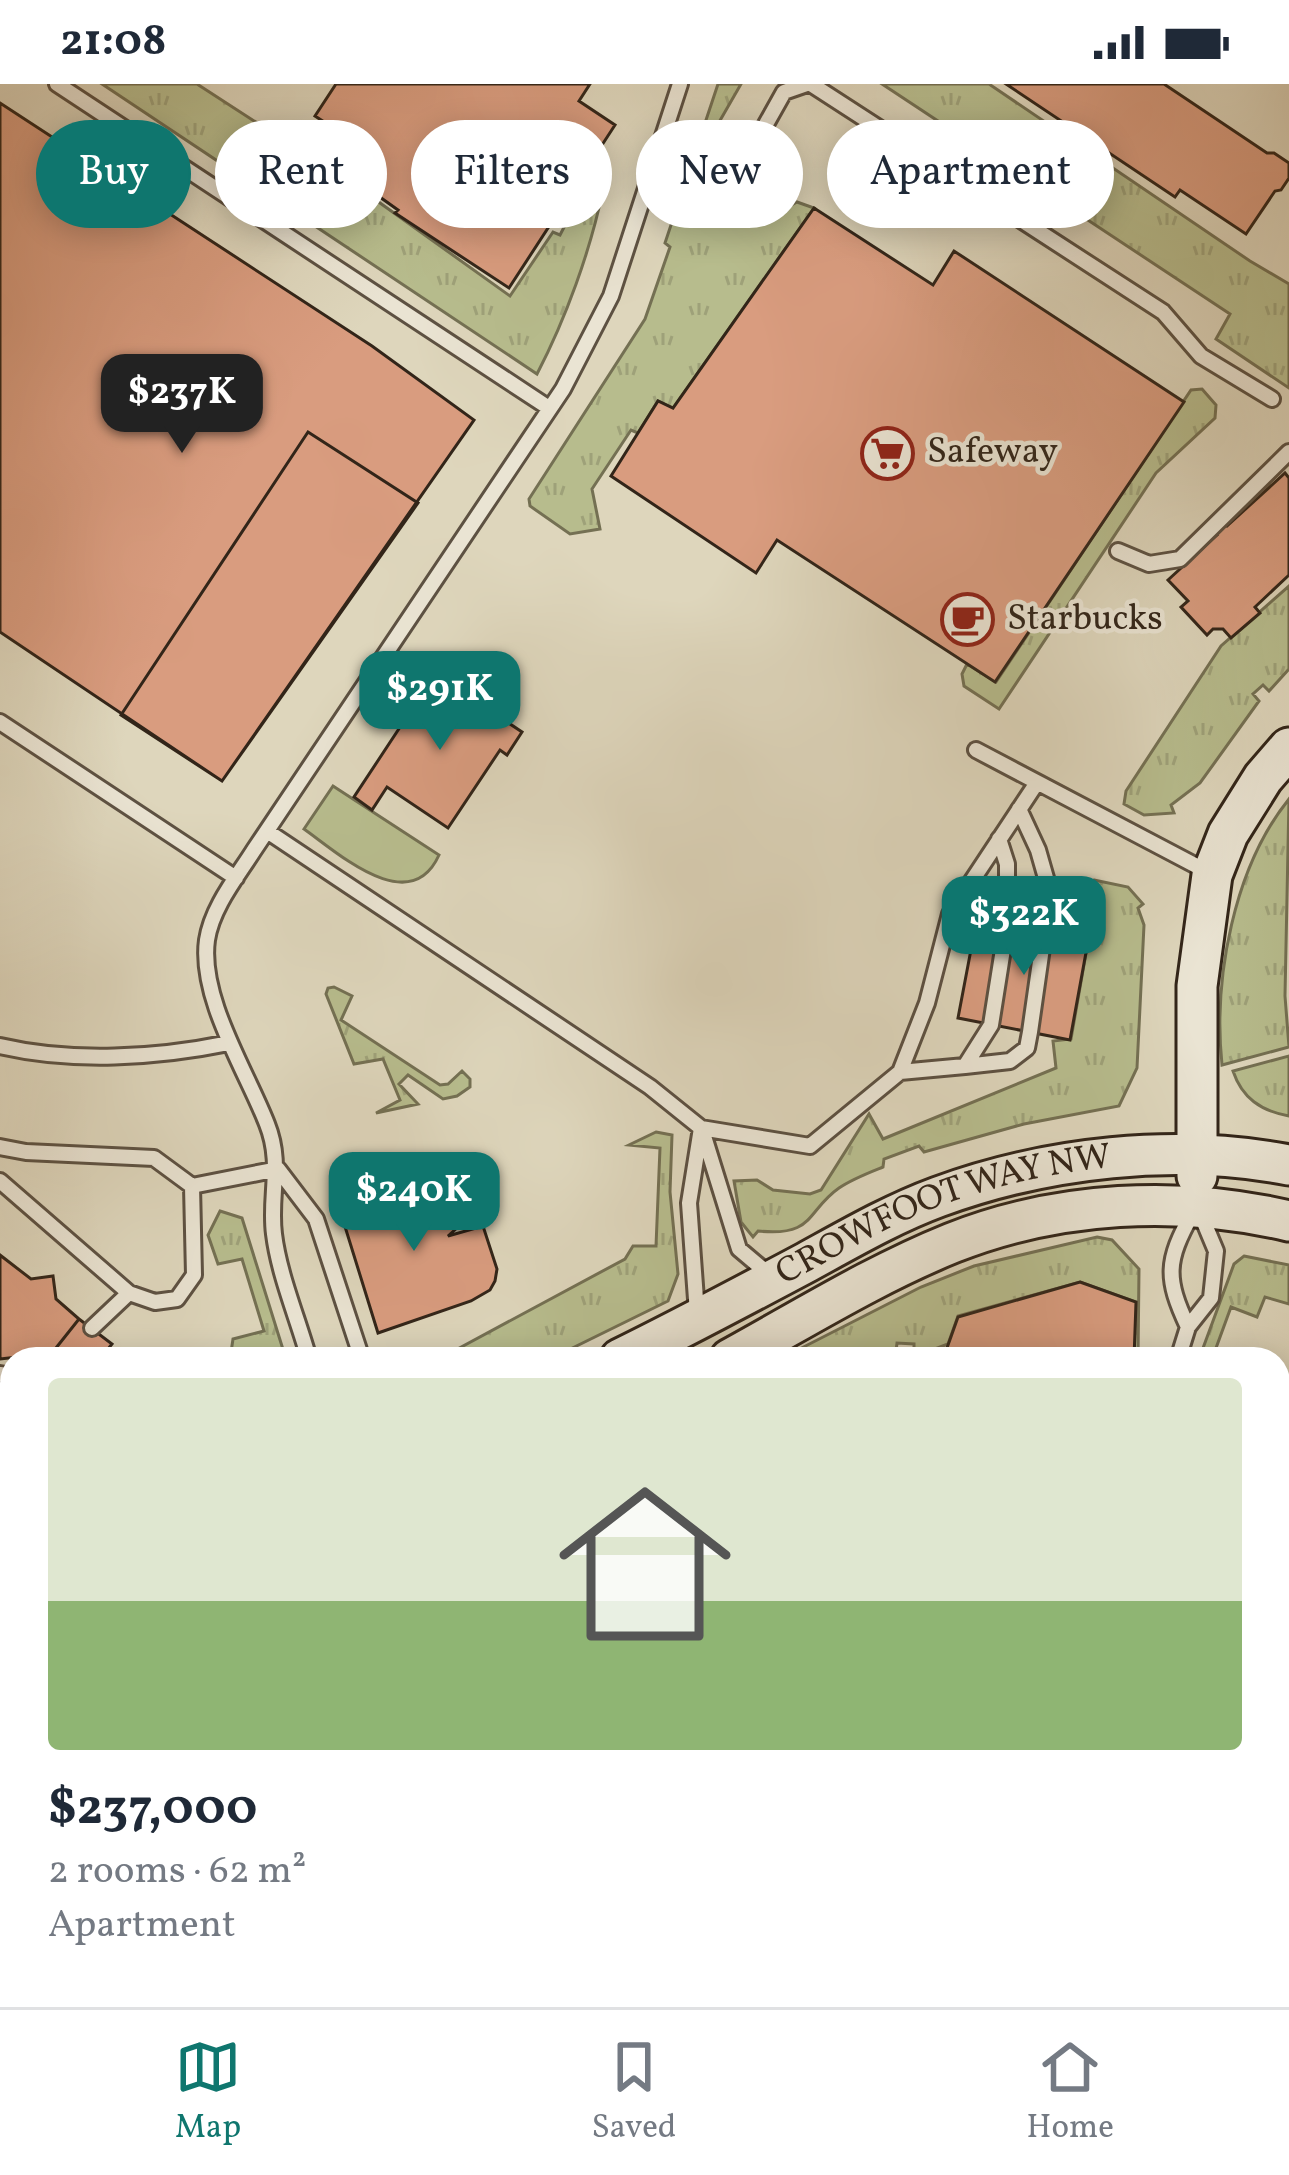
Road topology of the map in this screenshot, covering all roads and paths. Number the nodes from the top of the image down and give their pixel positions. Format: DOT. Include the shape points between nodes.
graph roads {
  1 [pos="57,84"];
  2 [pos="680,84"];
  3 [pos="809,84"];
  4 [pos="768,120"];
  5 [pos="1272,399"];
  6 [pos="549,408"];
  7 [pos="1289,452"];
  8 [pos="1118,551"];
  9 [pos="0,722"];
  10 [pos="1289,748"];
  11 [pos="976,750"];
  12 [pos="1036,784"];
  13 [pos="1019,809"];
  14 [pos="267,831"];
  15 [pos="999,839"];
  16 [pos="1212,875"];
  17 [pos="236,878"];
  18 [pos="229,1043"];
  19 [pos="0,1046"];
  20 [pos="965,1066"];
  21 [pos="900,1072"];
  22 [pos="701,1128"];
  23 [pos="0,1147"];
  24 [pos="1197,1154"];
  25 [pos="1289,1165"];
  26 [pos="278,1169"];
  27 [pos="0,1181"];
  28 [pos="191,1186"];
  29 [pos="1197,1206"];
  30 [pos="1289,1221"];
  31 [pos="775,1279"];
  32 [pos="129,1293"];
  33 [pos="697,1319"];
  34 [pos="1188,1327"];
  35 [pos="92,1328"];
  36 [pos="306,1347"];
  37 [pos="358,1347"];
  38 [pos="643,1347"];
  39 [pos="752,1347"];
  40 [pos="1182,1347"];
  1 -- 6 [label="lane"];
  2 -- 6 [label="lane" via="611,296"];
  3 -- 4 [label="lane" via="784,92"];
  3 -- 5 [label="lane" via="1163,312 1202,356"];
  6 -- 14 [label="lane"];
  7 -- 8 [label="lane" via="1180,559 1149,564"];
  9 -- 17 [label="lane"];
  10 -- 16 [label="street" via="1228,834"];
  11 -- 12 [label="lane"];
  12 -- 13 [label="lane"];
  12 -- 16 [label="lane"];
  13 -- 15 [label="lane"];
  13 -- 20 [label="lane" via="1050,892 1027,1048 1010,1061"];
  14 -- 17 [label="lane"];
  14 -- 22 [label="lane"];
  15 -- 20 [label="lane" via="1010,892 1000,964 991,1024"];
  15 -- 21 [label="lane" via="950,914"];
  16 -- 24 [label="street" via="1197,986"];
  17 -- 18 [label="lane" via="206,943"];
  18 -- 19 [label="lane" via="133,1056"];
  18 -- 26 [label="lane"];
  20 -- 21 [label="lane"];
  21 -- 22 [label="lane" via="810,1146"];
  22 -- 31 [label="lane" via="739,1249"];
  22 -- 33 [label="lane" via="689,1203"];
  23 -- 28 [label="lane" via="154,1158"];
  24 -- 25 [label="street, CROWFOOT WAY NW"];
  24 -- 29 [label="street"];
  24 -- 31 [label="street, CROWFOOT WAY NW" via="1028,1172 938,1197"];
  26 -- 28 [label="lane"];
  26 -- 36 [label="lane" via="273,1233"];
  26 -- 37 [label="lane" via="316,1219"];
  27 -- 32 [label="lane"];
  28 -- 32 [label="lane" via="194,1275 177,1299"];
  29 -- 30 [label="street, CROWFOOT WAY NW"];
  29 -- 34 [label="lane" via="1172,1249 1174,1295"];
  29 -- 34 [label="lane" via="1216,1251 1211,1298"];
  29 -- 39 [label="street, CROWFOOT WAY NW" via="1035,1217 954,1242"];
  31 -- 33 [label="street, CROWFOOT WAY NW"];
  32 -- 35 [label="lane"];
  33 -- 38 [label="street, CROWFOOT WAY NW"];
  34 -- 40 [label="lane"];
}
